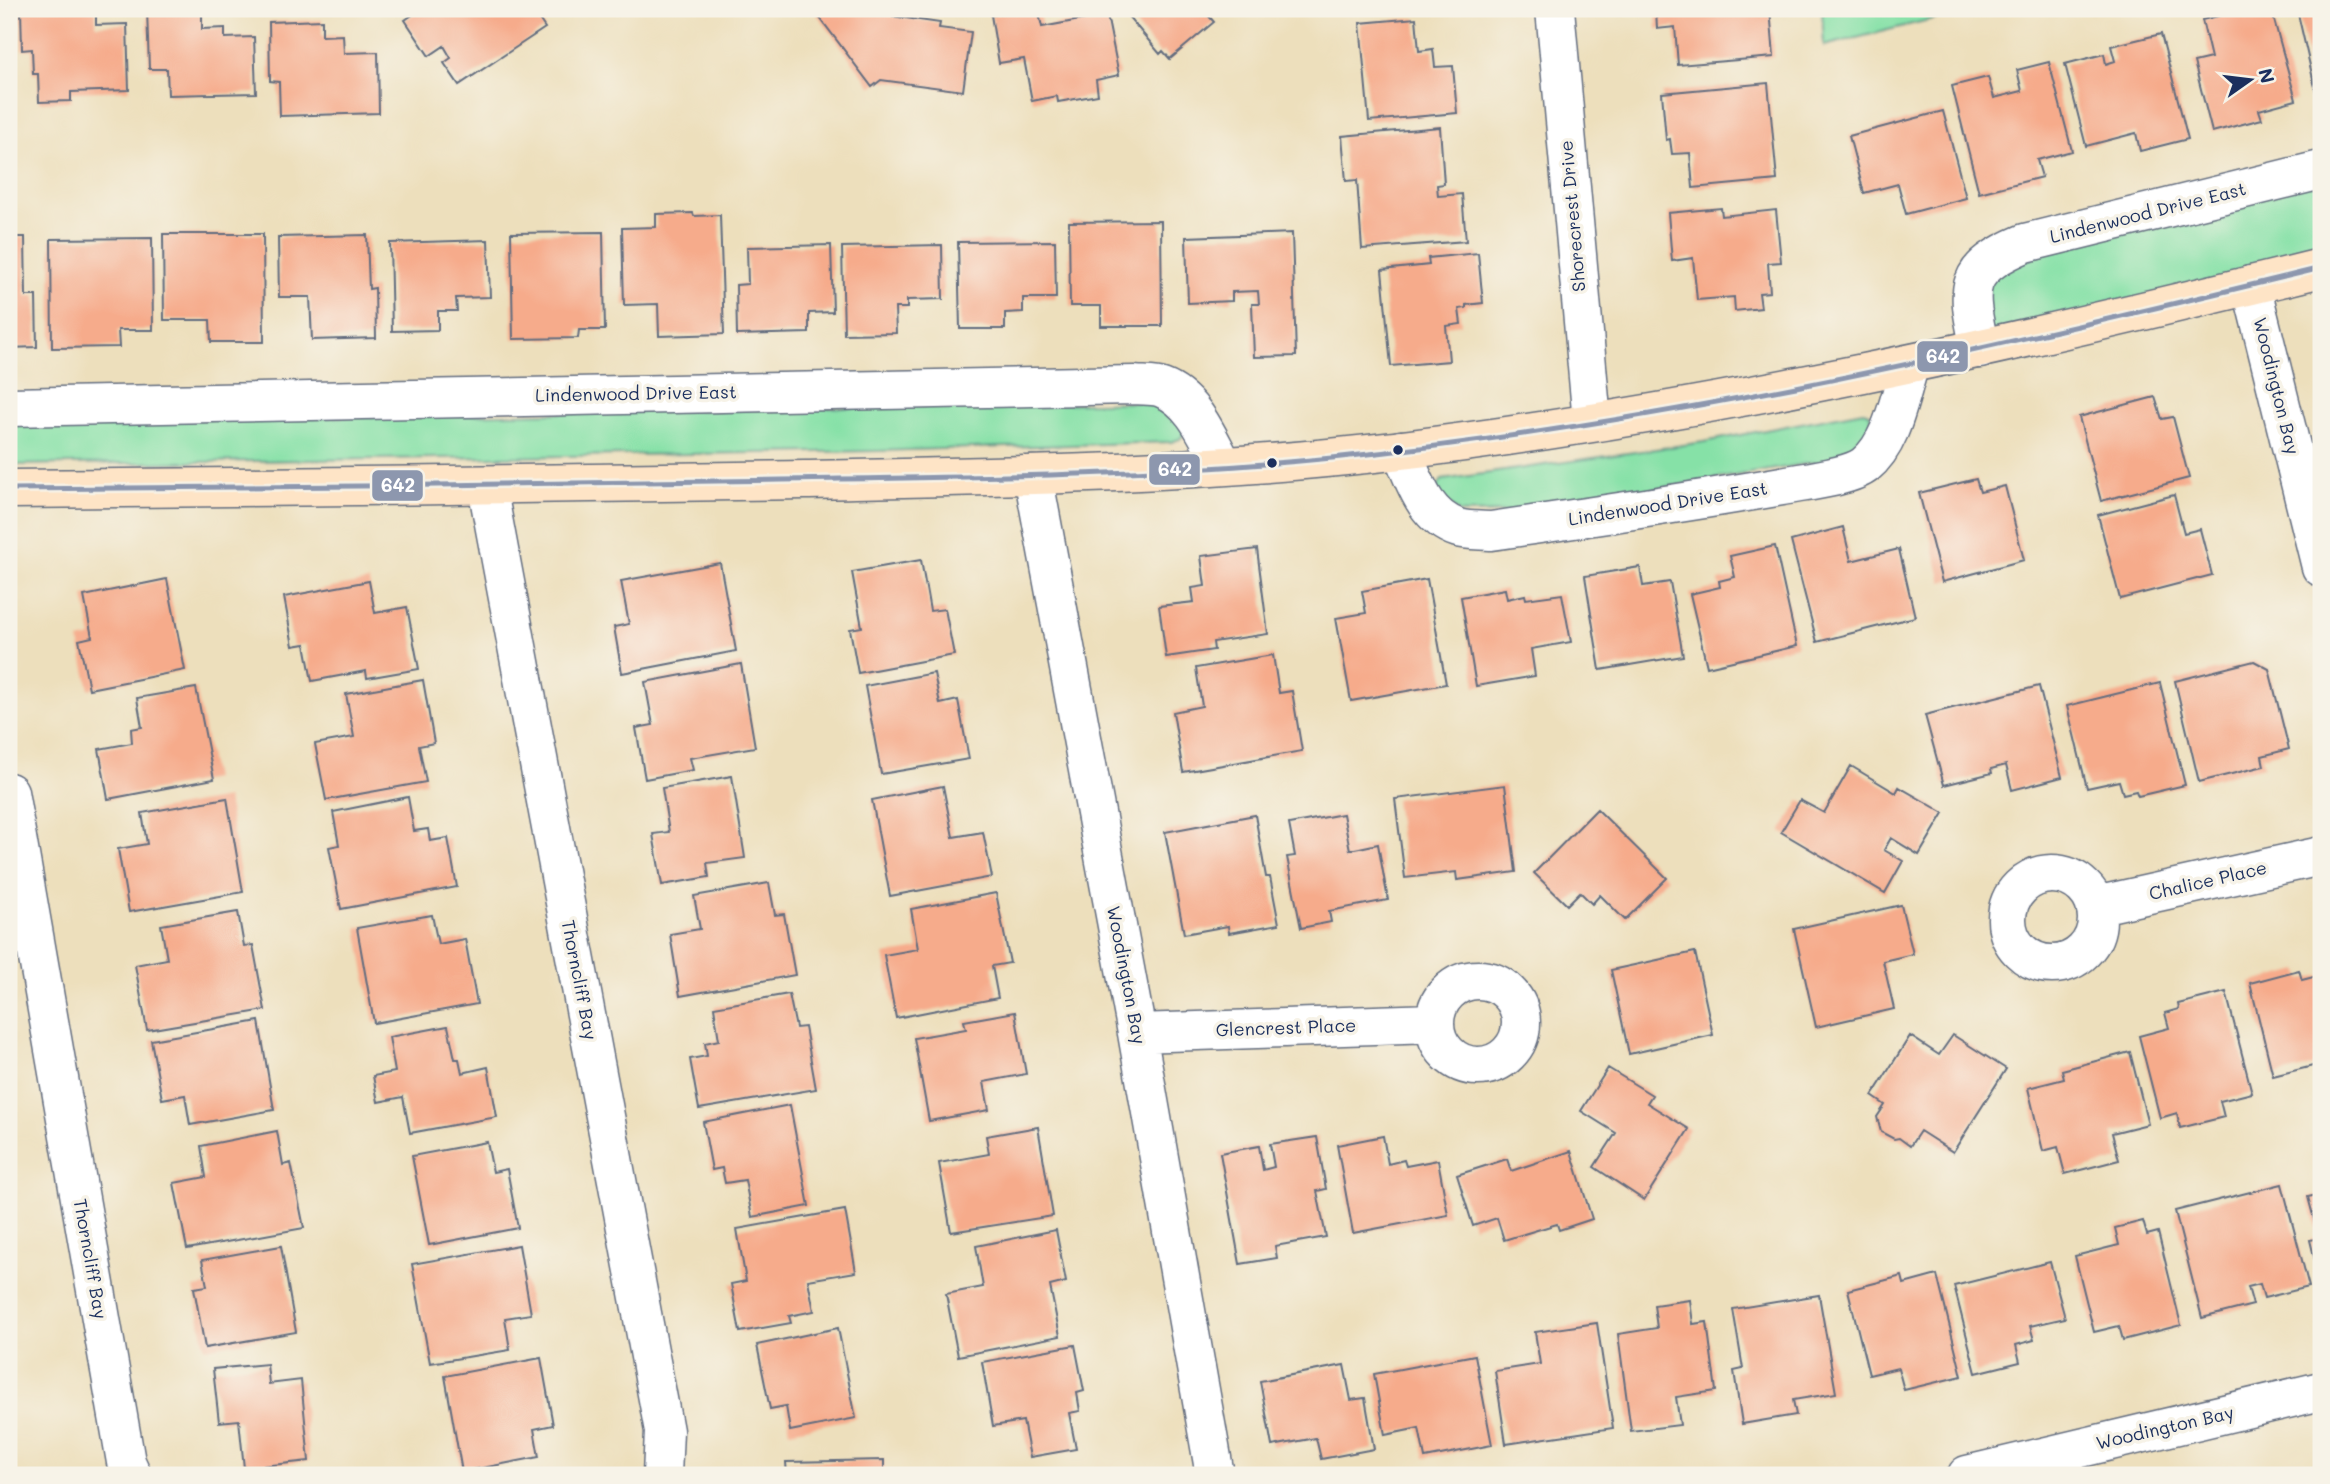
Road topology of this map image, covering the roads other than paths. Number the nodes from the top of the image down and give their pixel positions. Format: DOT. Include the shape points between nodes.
graph roads {
  1 [pos="1555,9"];
  2 [pos="2321,170"];
  3 [pos="2321,268"];
  4 [pos="2251,285"];
  5 [pos="1980,349"];
  6 [pos="1910,364"];
  7 [pos="9,407"];
  8 [pos="1592,422"];
  9 [pos="1401,450"];
  10 [pos="1223,465"];
  11 [pos="1033,475"];
  12 [pos="487,486"];
  13 [pos="9,489"];
  14 [pos="2321,567"];
  15 [pos="9,792"];
  16 [pos="2321,856"];
  17 [pos="2095,906"];
  18 [pos="1434,1024"];
  19 [pos="1137,1033"];
  20 [pos="2321,1391"];
  21 [pos="132,1475"];
  22 [pos="662,1475"];
  23 [pos="1215,1475"];
  24 [pos="1968,1475"];
  1 -- 8 [label="street, Shorecrest Drive"];
  2 -- 5 [label="street, Lindenwood Drive East" via="2025,243 2002,253 1982,266 1970,289"];
  3 -- 4 [label="street"];
  4 -- 5 [label="street"];
  4 -- 14 [label="street, Woodington Bay"];
  5 -- 6 [label="street"];
  6 -- 8 [label="street"];
  6 -- 9 [label="street, Lindenwood Drive East" via="1890,429 1880,450 1862,468 1718,497 1491,531 1460,529 1443,522 1425,503"];
  7 -- 10 [label="street, Lindenwood Drive East" via="1135,385 1162,388 1181,400"];
  8 -- 9 [label="street"];
  9 -- 10 [label="street"];
  10 -- 11 [label="street"];
  11 -- 12 [label="street"];
  11 -- 19 [label="street, Woodington Bay"];
  12 -- 13 [label="street"];
  12 -- 22 [label="street, Thorncliff Bay" via="664,1431"];
  15 -- 21 [label="street, Thorncliff Bay" via="125,1462"];
  16 -- 17 [label="street, Chalice Place"];
  18 -- 19 [label="street, Glencrest Place"];
  19 -- 23 [label="street, Woodington Bay"];
  20 -- 24 [label="street, Woodington Bay"];
}
